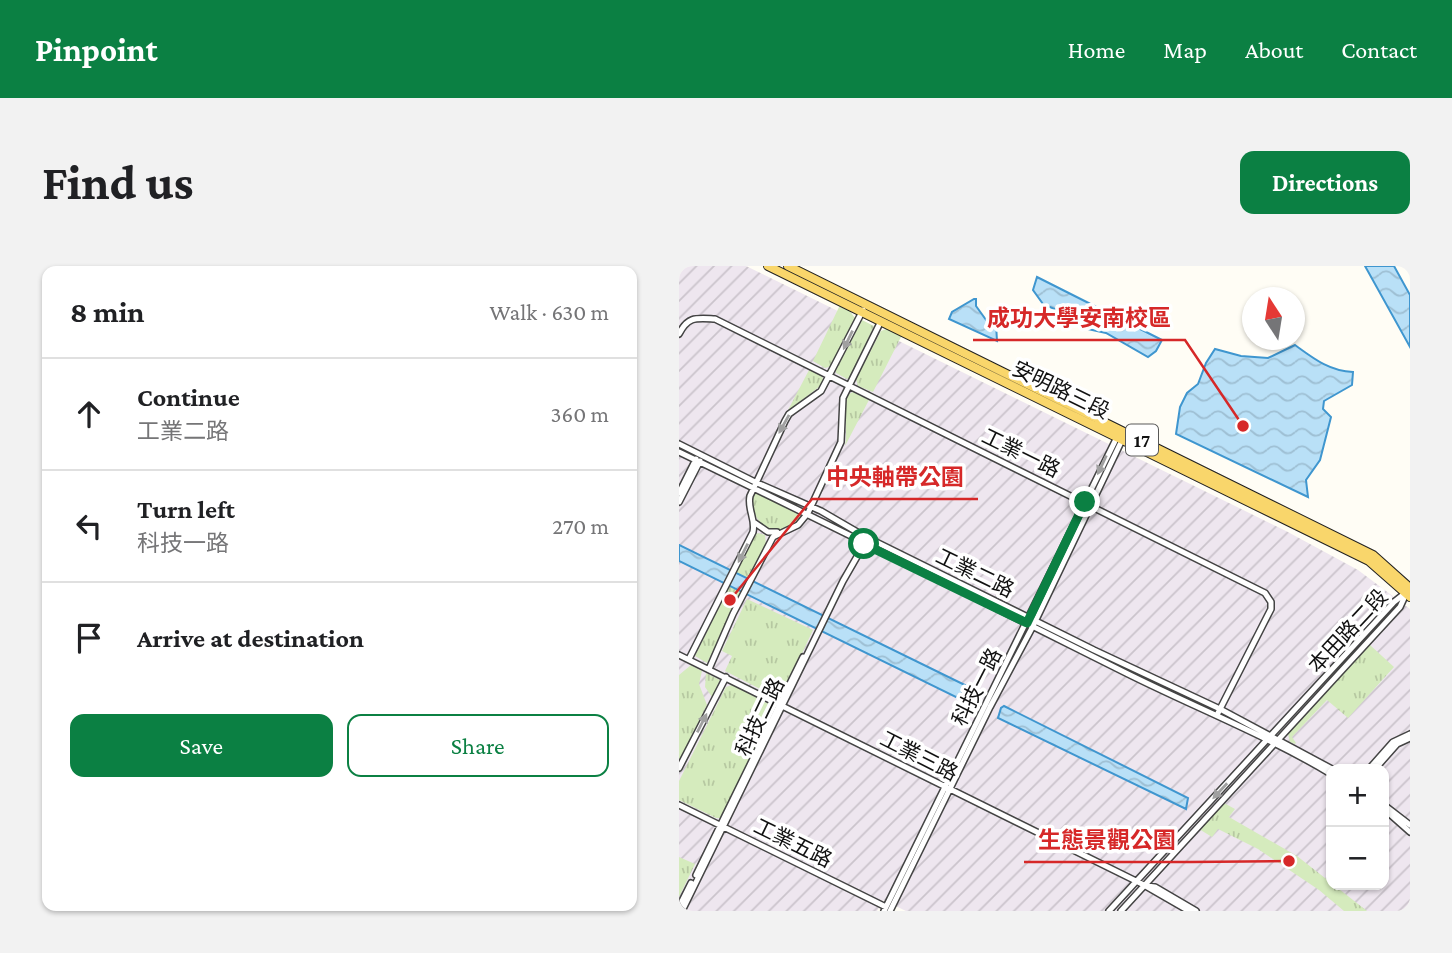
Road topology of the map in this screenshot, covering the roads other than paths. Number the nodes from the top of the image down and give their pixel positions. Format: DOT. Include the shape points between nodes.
graph roads {
  1 [pos="768,266"];
  2 [pos="787,266"];
  3 [pos="864,308"];
  4 [pos="884,317"];
  5 [pos="679,334"];
  6 [pos="830,376"];
  7 [pos="850,385"];
  8 [pos="1121,436"];
  9 [pos="679,444"];
  10 [pos="679,452"];
  11 [pos="699,457"];
  12 [pos="754,486"];
  13 [pos="679,493"];
  14 [pos="679,502"];
  15 [pos="1085,502"];
  16 [pos="1092,506"];
  17 [pos="809,510"];
  18 [pos="753,520"];
  19 [pos="785,531"];
  20 [pos="864,540"];
  21 [pos="1409,592"];
  22 [pos="1031,622"];
  23 [pos="679,655"];
  24 [pos="689,659"];
  25 [pos="709,669"];
  26 [pos="726,677"];
  27 [pos="782,705"];
  28 [pos="1218,712"];
  29 [pos="1272,736"];
  30 [pos="1410,736"];
  31 [pos="1267,741"];
  32 [pos="1276,741"];
  33 [pos="1386,753"];
  34 [pos="1374,764"];
  35 [pos="1378,764"];
  36 [pos="679,768"];
  37 [pos="1326,768"];
  38 [pos="947,788"];
  39 [pos="679,804"];
  40 [pos="1389,810"];
  41 [pos="1389,812"];
  42 [pos="1410,825"];
  43 [pos="722,826"];
  44 [pos="1410,832"];
  45 [pos="1137,881"];
  46 [pos="1144,885"];
  47 [pos="681,908"];
  48 [pos="1188,909"];
  49 [pos="889,910"];
  50 [pos="692,911"];
  51 [pos="1109,911"];
  52 [pos="1121,911"];
  53 [pos="1196,911"];
  1 -- 3 [label="main road, 安明路三段 / 17"];
  2 -- 3 [label="main road, 安明路三段 / 17"];
  3 -- 4 [label="main road, 安明路三段 / 17"];
  3 -- 6 [label="street, one-way"];
  4 -- 7 [label="street"];
  4 -- 8 [label="main road, 安明路三段 / 17"];
  5 -- 6 [label="street, 工業一路" via="690,320 715,319"];
  6 -- 7 [label="street, 工業一路"];
  6 -- 12 [label="street, one-way" via="816,396 789,414"];
  7 -- 15 [label="street, 工業一路"];
  7 -- 17 [label="street" via="842,402 841,442"];
  8 -- 15 [label="street, 科技一路, one-way"];
  8 -- 16 [label="street, 科技一路"];
  8 -- 21 [label="main road, 安明路三段 / 17" via="1369,561"];
  9 -- 11 [label="street, 工業二路"];
  10 -- 11 [label="street, 工業二路"];
  11 -- 12 [label="street, 工業二路"];
  11 -- 13 [label="street"];
  11 -- 14 [label="street"];
  12 -- 17 [label="street, 工業二路"];
  12 -- 18 [label="street" via="748,502"];
  15 -- 16 [label="street, 工業一路"];
  15 -- 22 [label="street, 科技一路"];
  16 -- 22 [label="street, 科技一路"];
  16 -- 28 [label="street, 工業一路" via="1259,588 1271,602"];
  17 -- 19 [label="street" via="798,525"];
  17 -- 20 [label="street, 工業二路"];
  18 -- 19 [label="street" via="768,532"];
  18 -- 24 [label="street, one-way" via="754,532"];
  19 -- 25 [label="street" via="773,537"];
  20 -- 22 [label="street, 工業二路"];
  20 -- 27 [label="street, 科技二路" via="840,580"];
  21 -- 29 [label="street, 本田路二段" via="1394,602"];
  21 -- 32 [label="street, 本田路二段"];
  22 -- 28 [label="street, 工業二路"];
  22 -- 38 [label="street, 科技一路"];
  23 -- 24 [label="street, 工業三路"];
  24 -- 25 [label="street, 工業三路"];
  25 -- 26 [label="street, 工業三路"];
  26 -- 27 [label="street, 工業三路"];
  36 -- 26 [label="street, one-way"];
  27 -- 38 [label="street, 工業三路"];
  27 -- 43 [label="street, 科技二路"];
  28 -- 29 [label="street, 工業二路"];
  28 -- 31 [label="street, 工業二路"];
  29 -- 31 [label="street, 本田路二段"];
  29 -- 32 [label="street, 工業二路"];
  30 -- 33 [label="street"];
  31 -- 32 [label="street, 工業二路"];
  31 -- 45 [label="street, 本田路二段, one-way"];
  32 -- 37 [label="street, 工業二路"];
  32 -- 46 [label="street, 本田路二段"];
  33 -- 34 [label="street"];
  33 -- 35 [label="street"];
  38 -- 45 [label="street, 工業三路"];
  38 -- 49 [label="street, 科技一路"];
  39 -- 43 [label="street, 工業五路"];
  40 -- 42 [label="street"];
  41 -- 44 [label="street"];
  43 -- 47 [label="street, 科技二路"];
  43 -- 49 [label="street, 工業五路"];
  45 -- 46 [label="street, 工業三路"];
  45 -- 51 [label="street, 本田路二段"];
  46 -- 48 [label="street, 工業三路"];
  46 -- 52 [label="street, 本田路二段"];
  47 -- 50 [label="street"];
  48 -- 53 [label="street, 工業三路"];
}
